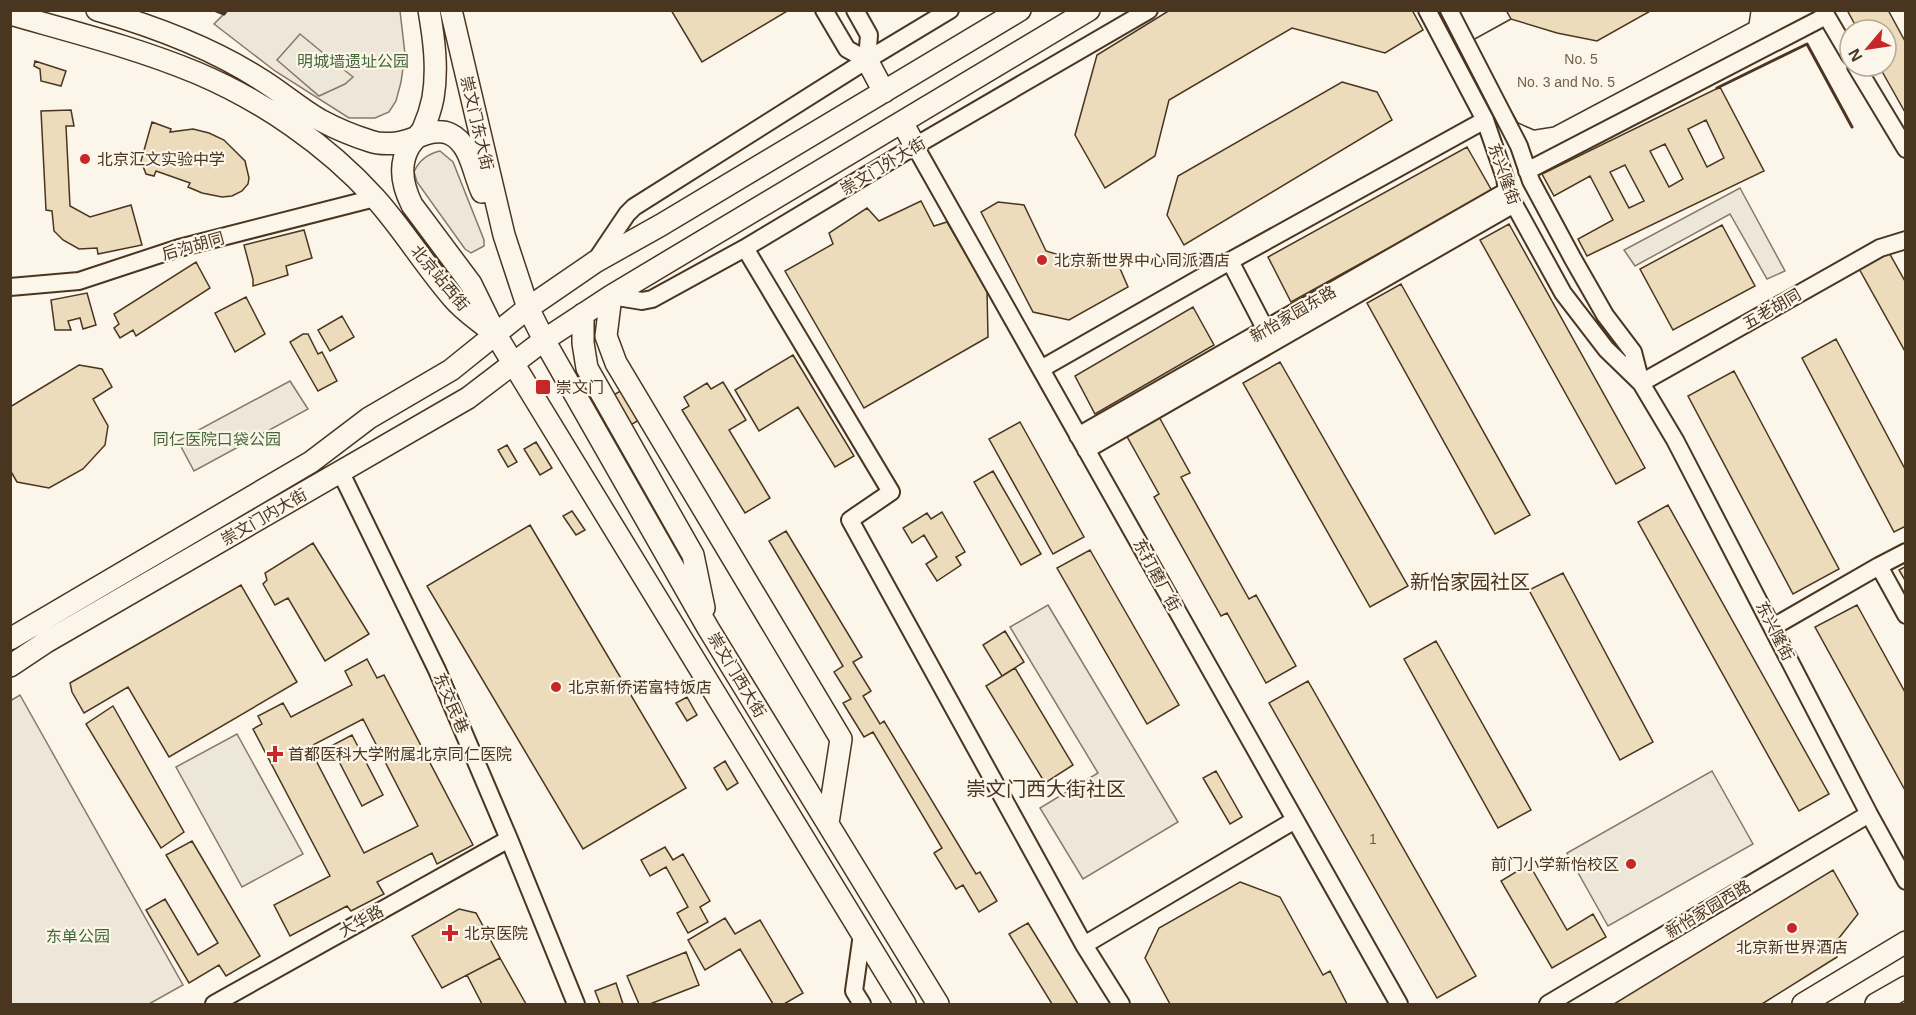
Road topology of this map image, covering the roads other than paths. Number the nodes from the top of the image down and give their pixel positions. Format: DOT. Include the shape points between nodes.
graph roads {
  1 [pos="97,10"];
  2 [pos="429,10"];
  3 [pos="451,10"];
  4 [pos="824,10"];
  5 [pos="855,10"];
  6 [pos="950,10"];
  7 [pos="1020,10"];
  8 [pos="1089,10"];
  9 [pos="1149,10"];
  10 [pos="1426,10"];
  11 [pos="1449,10"];
  12 [pos="1825,13"];
  13 [pos="10,14"];
  14 [pos="130,16"];
  15 [pos="1838,35"];
  16 [pos="867,60"];
  17 [pos="1863,78"];
  18 [pos="884,92"];
  19 [pos="1485,120"];
  20 [pos="902,122"];
  21 [pos="417,138"];
  22 [pos="915,146"];
  23 [pos="1905,149"];
  24 [pos="1527,171"];
  25 [pos="375,198"];
  26 [pos="1511,198"];
  27 [pos="504,235"];
  28 [pos="1905,240"];
  29 [pos="745,248"];
  30 [pos="1230,261"];
  31 [pos="595,262"];
  32 [pos="10,287"];
  33 [pos="611,296"];
  34 [pos="528,308"];
  35 [pos="583,314"];
  36 [pos="496,335"];
  37 [pos="1269,337"];
  38 [pos="544,340"];
  39 [pos="513,363"];
  40 [pos="1041,369"];
  41 [pos="1641,383"];
  42 [pos="1082,443"];
  43 [pos="341,473"];
  44 [pos="1905,552"];
  45 [pos="1879,566"];
  46 [pos="1905,615"];
  47 [pos="1773,627"];
  48 [pos="708,628"];
  49 [pos="10,639"];
  50 [pos="10,666"];
  51 [pos="1869,814"];
  52 [pos="1295,820"];
  53 [pos="828,823"];
  54 [pos="509,839"];
  55 [pos="1905,880"];
  56 [pos="862,934"];
  57 [pos="1905,942"];
  58 [pos="1084,945"];
  59 [pos="1905,987"];
  60 [pos="214,1005"];
  61 [pos="576,1005"];
  62 [pos="862,1005"];
  63 [pos="905,1005"];
  64 [pos="939,1005"];
  65 [pos="1121,1005"];
  66 [pos="1399,1005"];
  67 [pos="1548,1005"];
  68 [pos="1803,1005"];
  69 [pos="1876,1005"];
  1 -- 14 [label="main road"];
  2 -- 21 [label="main road, 崇文门东大街" via="434,90 428,117"];
  3 -- 27 [label="main road, 崇文门东大街"];
  4 -- 16 [label="street" via="847,49"];
  5 -- 16 [label="street" via="869,35"];
  6 -- 16 [label="street"];
  7 -- 18 [label="main road"];
  8 -- 20 [label="main road, 崇文门外大街"];
  9 -- 22 [label="street, 崇文门外大街"];
  10 -- 19 [label="street, 东兴隆街"];
  11 -- 24 [label="street, 东兴隆街" via="1519,146"];
  12 -- 15 [label="street"];
  12 -- 24 [label="street"];
  13 -- 25 [label="main road, 北京站西街" via="129,48 248,98 334,158"];
  14 -- 21 [label="main road" via="204,49 259,78 319,119 370,141 398,143"];
  16 -- 18 [label="main road"];
  16 -- 31 [label="street" via="634,207"];
  17 -- 23 [label="street"];
  18 -- 31 [label="main road"];
  19 -- 26 [label="street, 东兴隆街"];
  19 -- 30 [label="street"];
  20 -- 22 [label="main road"];
  20 -- 33 [label="main road, 崇文门外大街"];
  21 -- 27 [label="main road, 崇文门东大街" via="448,133 459,141"];
  21 -- 36 [label="main road, 北京站西街" via="404,159 406,193 471,284"];
  22 -- 29 [label="street, 崇文门外大街"];
  22 -- 40 [label="street, 东打磨厂街"];
  24 -- 41 [label="street, 东兴隆街" via="1586,284 1633,352"];
  25 -- 32 [label="street, 后沟胡同" via="179,248 79,281"];
  25 -- 36 [label="main road, 北京站西街" via="454,299"];
  26 -- 37 [label="street, 新怡家园东路"];
  26 -- 41 [label="street, 东兴隆街" via="1563,293 1606,349"];
  27 -- 34 [label="main road, 崇文门东大街"];
  28 -- 41 [label="street, 五老胡同" via="1880,248"];
  29 -- 33 [label="street, 崇文门外大街" via="652,299"];
  29 -- 58 [label="street" via="891,492 850,520"];
  30 -- 37 [label="street"];
  30 -- 40 [label="street"];
  31 -- 34 [label="main road"];
  33 -- 35 [label="main road, 崇文门外大街"];
  33 -- 53 [label="main road" via="606,336 616,363 841,739"];
  34 -- 36 [label="main road"];
  34 -- 38 [label="main road, 崇文门西大街"];
  35 -- 38 [label="main road, 崇文门外大街"];
  35 -- 48 [label="main road" via="587,368 693,555"];
  36 -- 39 [label="main road, 崇文门西大街"];
  36 -- 49 [label="main road, 崇文门内大街" via="451,370 369,418 311,462"];
  37 -- 42 [label="street, 新怡家园东路"];
  38 -- 39 [label="main road, 崇文门外大街"];
  38 -- 48 [label="main road, 崇文门西大街"];
  39 -- 43 [label="main road, 崇文门内大街" via="468,398"];
  39 -- 56 [label="main road, 崇文门西大街"];
  40 -- 42 [label="street, 东打磨厂街"];
  41 -- 47 [label="street, 东兴隆街"];
  42 -- 52 [label="street, 东打磨厂街"];
  43 -- 50 [label="main road, 崇文门内大街"];
  43 -- 54 [label="street, 东交民巷" via="437,670"];
  44 -- 45 [label="street"];
  45 -- 46 [label="street"];
  45 -- 47 [label="street"];
  47 -- 51 [label="street, 东兴隆街"];
  48 -- 53 [label="main road, 崇文门西大街"];
  51 -- 55 [label="street, 东兴隆街"];
  51 -- 67 [label="street, 新怡家园西路"];
  52 -- 58 [label="street"];
  52 -- 66 [label="street, 东打磨厂街"];
  53 -- 64 [label="main road, 崇文门西大街"];
  54 -- 60 [label="street, 大华路"];
  54 -- 61 [label="street, 东交民巷"];
  56 -- 62 [label="street" via="854,991"];
  56 -- 63 [label="main road, 崇文门西大街"];
  57 -- 68 [label="main road"];
  58 -- 65 [label="street"];
  59 -- 69 [label="main road"];
}
